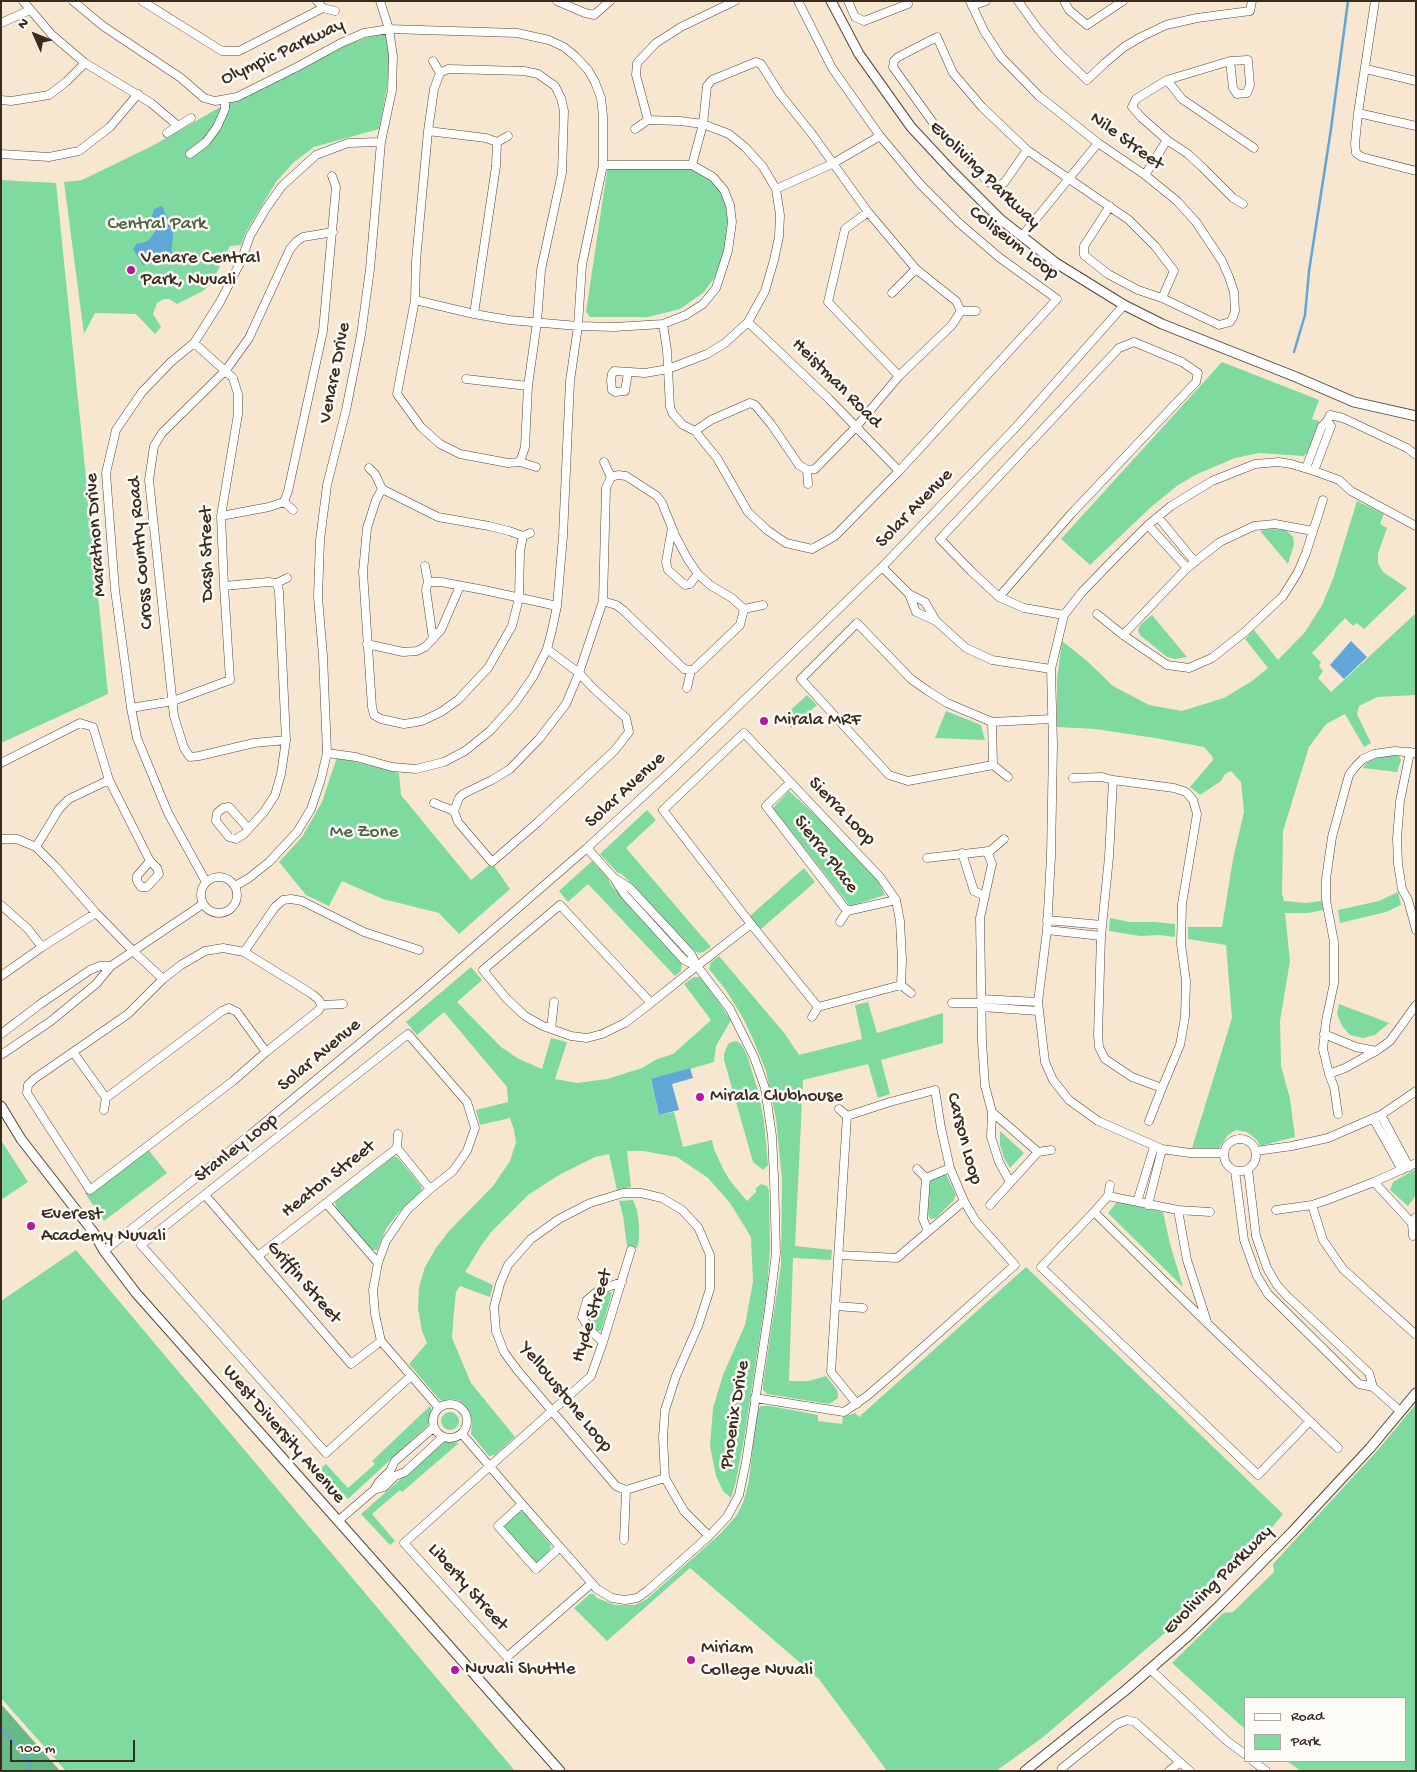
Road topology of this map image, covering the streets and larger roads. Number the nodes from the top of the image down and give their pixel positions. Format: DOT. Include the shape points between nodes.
graph roads {
  1 [pos="23,1"];
  2 [pos="73,1"];
  3 [pos="142,1"];
  4 [pos="317,1"];
  5 [pos="380,1"];
  6 [pos="557,1"];
  7 [pos="610,1"];
  8 [pos="735,1"];
  9 [pos="798,1"];
  10 [pos="831,1"];
  11 [pos="848,1"];
  12 [pos="907,1"];
  13 [pos="986,1"];
  14 [pos="1018,1"];
  15 [pos="1064,1"];
  16 [pos="1123,1"];
  17 [pos="1252,1"];
  18 [pos="1375,1"];
  19 [pos="971,4"];
  20 [pos="323,8"];
  21 [pos="30,10"];
  22 [pos="335,11"];
  23 [pos="1,22"];
  24 [pos="389,29"];
  25 [pos="433,61"];
  26 [pos="1230,61"];
  27 [pos="86,63"];
  28 [pos="1366,69"];
  29 [pos="440,73"];
  30 [pos="1167,80"];
  31 [pos="1416,81"];
  32 [pos="138,94"];
  33 [pos="1,100"];
  34 [pos="225,100"];
  35 [pos="1358,113"];
  36 [pos="191,118"];
  37 [pos="648,120"];
  38 [pos="703,124"];
  39 [pos="177,125"];
  40 [pos="1416,126"];
  41 [pos="635,129"];
  42 [pos="428,131"];
  43 [pos="167,133"];
  44 [pos="508,136"];
  45 [pos="880,136"];
  46 [pos="1167,140"];
  47 [pos="381,142"];
  48 [pos="497,142"];
  49 [pos="1098,143"];
  50 [pos="1254,148"];
  51 [pos="1027,150"];
  52 [pos="1,154"];
  53 [pos="190,154"];
  54 [pos="692,164"];
  55 [pos="832,164"];
  56 [pos="603,165"];
  57 [pos="1416,171"];
  58 [pos="1145,175"];
  59 [pos="332,176"];
  60 [pos="1069,178"];
  61 [pos="776,189"];
  62 [pos="1243,204"];
  63 [pos="1110,206"];
  64 [pos="868,212"];
  65 [pos="333,232"];
  66 [pos="1022,236"];
  67 [pos="916,269"];
  68 [pos="892,293"];
  69 [pos="1162,298"];
  70 [pos="414,300"];
  71 [pos="1124,305"];
  72 [pos="961,311"];
  73 [pos="976,311"];
  74 [pos="474,314"];
  75 [pos="537,322"];
  76 [pos="748,322"];
  77 [pos="663,324"];
  78 [pos="578,326"];
  79 [pos="194,343"];
  80 [pos="668,369"];
  81 [pos="226,370"];
  82 [pos="628,372"];
  83 [pos="899,376"];
  84 [pos="466,379"];
  85 [pos="528,386"];
  86 [pos="1416,416"];
  87 [pos="1327,421"];
  88 [pos="856,427"];
  89 [pos="695,431"];
  90 [pos="1416,446"];
  91 [pos="1407,448"];
  92 [pos="1416,456"];
  93 [pos="520,462"];
  94 [pos="604,462"];
  95 [pos="536,467"];
  96 [pos="369,468"];
  97 [pos="1306,468"];
  98 [pos="807,470"];
  99 [pos="899,470"];
  100 [pos="1314,471"];
  101 [pos="611,476"];
  102 [pos="808,484"];
  103 [pos="382,489"];
  104 [pos="1323,500"];
  105 [pos="284,502"];
  106 [pos="293,510"];
  107 [pos="221,516"];
  108 [pos="1158,516"];
  109 [pos="1148,525"];
  110 [pos="1416,526"];
  111 [pos="672,527"];
  112 [pos="1313,530"];
  113 [pos="1195,562"];
  114 [pos="424,566"];
  115 [pos="882,567"];
  116 [pos="1187,568"];
  117 [pos="698,574"];
  118 [pos="287,578"];
  119 [pos="428,582"];
  120 [pos="277,583"];
  121 [pos="224,586"];
  122 [pos="460,586"];
  123 [pos="908,594"];
  124 [pos="999,597"];
  125 [pos="519,598"];
  126 [pos="603,602"];
  127 [pos="764,605"];
  128 [pos="557,606"];
  129 [pos="744,609"];
  130 [pos="1097,614"];
  131 [pos="1064,615"];
  132 [pos="936,621"];
  133 [pos="1123,635"];
  134 [pos="432,640"];
  135 [pos="367,644"];
  136 [pos="547,648"];
  137 [pos="1051,669"];
  138 [pos="691,670"];
  139 [pos="579,673"];
  140 [pos="230,680"];
  141 [pos="236,688"];
  142 [pos="687,688"];
  143 [pos="173,701"];
  144 [pos="131,708"];
  145 [pos="1051,719"];
  146 [pos="992,722"];
  147 [pos="286,740"];
  148 [pos="326,753"];
  149 [pos="1413,753"];
  150 [pos="1,763"];
  151 [pos="993,765"];
  152 [pos="1008,777"];
  153 [pos="1072,778"];
  154 [pos="109,780"];
  155 [pos="1113,780"];
  156 [pos="790,783"];
  157 [pos="434,803"];
  158 [pos="454,811"];
  159 [pos="248,828"];
  160 [pos="1004,839"];
  161 [pos="1,840"];
  162 [pos="36,847"];
  163 [pos="587,848"];
  164 [pos="987,851"];
  165 [pos="962,853"];
  166 [pos="927,858"];
  167 [pos="150,861"];
  168 [pos="206,882"];
  169 [pos="235,886"];
  170 [pos="985,896"];
  171 [pos="896,900"];
  172 [pos="203,904"];
  173 [pos="1,905"];
  174 [pos="847,911"];
  175 [pos="96,913"];
  176 [pos="1047,920"];
  177 [pos="840,922"];
  178 [pos="751,924"];
  179 [pos="1102,925"];
  180 [pos="1416,928"];
  181 [pos="1047,930"];
  182 [pos="1101,936"];
  183 [pos="42,947"];
  184 [pos="420,950"];
  185 [pos="134,952"];
  186 [pos="244,952"];
  187 [pos="112,966"];
  188 [pos="696,966"];
  189 [pos="1,976"];
  190 [pos="163,978"];
  191 [pos="901,985"];
  192 [pos="911,993"];
  193 [pos="554,1002"];
  194 [pos="1038,1002"];
  195 [pos="651,1003"];
  196 [pos="952,1003"];
  197 [pos="981,1003"];
  198 [pos="321,1004"];
  199 [pos="343,1004"];
  200 [pos="1416,1005"];
  201 [pos="818,1008"];
  202 [pos="1038,1011"];
  203 [pos="812,1016"];
  204 [pos="551,1029"];
  205 [pos="1,1034"];
  206 [pos="1324,1034"];
  207 [pos="1376,1051"];
  208 [pos="73,1052"];
  209 [pos="266,1052"];
  210 [pos="1,1055"];
  211 [pos="1329,1074"];
  212 [pos="1162,1088"];
  213 [pos="1416,1091"];
  214 [pos="106,1098"];
  215 [pos="1,1106"];
  216 [pos="839,1109"];
  217 [pos="104,1110"];
  218 [pos="992,1112"];
  219 [pos="1338,1114"];
  220 [pos="1381,1115"];
  221 [pos="847,1116"];
  222 [pos="1373,1118"];
  223 [pos="1149,1121"];
  224 [pos="398,1134"];
  225 [pos="397,1148"];
  226 [pos="1158,1148"];
  227 [pos="1051,1150"];
  228 [pos="1256,1151"];
  229 [pos="1038,1152"];
  230 [pos="1224,1153"];
  231 [pos="1409,1166"];
  232 [pos="950,1168"];
  233 [pos="1248,1169"];
  234 [pos="917,1170"];
  235 [pos="1235,1171"];
  236 [pos="926,1178"];
  237 [pos="1010,1182"];
  238 [pos="1374,1182"];
  239 [pos="1110,1185"];
  240 [pos="430,1189"];
  241 [pos="205,1195"];
  242 [pos="1108,1196"];
  243 [pos="964,1201"];
  244 [pos="1137,1202"];
  245 [pos="326,1203"];
  246 [pos="990,1205"];
  247 [pos="1148,1205"];
  248 [pos="1312,1205"];
  249 [pos="1178,1210"];
  250 [pos="1276,1210"];
  251 [pos="1094,1212"];
  252 [pos="1210,1212"];
  253 [pos="1414,1220"];
  254 [pos="928,1231"];
  255 [pos="1413,1236"];
  256 [pos="631,1250"];
  257 [pos="104,1251"];
  258 [pos="838,1255"];
  259 [pos="258,1256"];
  260 [pos="378,1263"];
  261 [pos="622,1282"];
  262 [pos="836,1306"];
  263 [pos="863,1308"];
  264 [pos="1208,1324"];
  265 [pos="1416,1335"];
  266 [pos="381,1341"];
  267 [pos="603,1342"];
  268 [pos="411,1376"];
  269 [pos="1373,1387"];
  270 [pos="1416,1393"];
  271 [pos="755,1398"];
  272 [pos="857,1404"];
  273 [pos="439,1408"];
  274 [pos="552,1410"];
  275 [pos="1400,1411"];
  276 [pos="1310,1421"];
  277 [pos="434,1426"];
  278 [pos="462,1434"];
  279 [pos="443,1437"];
  280 [pos="1338,1448"];
  281 [pos="490,1467"];
  282 [pos="666,1478"];
  283 [pos="374,1490"];
  284 [pos="626,1490"];
  285 [pos="522,1504"];
  286 [pos="338,1521"];
  287 [pos="709,1536"];
  288 [pos="624,1540"];
  289 [pos="560,1547"];
  290 [pos="592,1584"];
  291 [pos="1150,1669"];
  292 [pos="1244,1754"];
  293 [pos="1180,1762"];
  294 [pos="1254,1762"];
  295 [pos="560,1771"];
  296 [pos="1025,1771"];
  297 [pos="1061,1771"];
  298 [pos="1169,1771"];
  299 [pos="1190,1771"];
  300 [pos="1266,1771"];
  1 -- 21 [label="street"];
  2 -- 34 [label="street, Olympic Parkway" via="204,98"];
  3 -- 20 [label="street" via="222,51 239,50"];
  4 -- 20 [label="street"];
  5 -- 24 [label="street, Venare Drive"];
  6 -- 7 [label="street" via="594,15"];
  8 -- 37 [label="street" via="681,26 656,43 637,63"];
  9 -- 45 [label="street, Coliseum Loop" via="832,68"];
  10 -- 66 [label="street, Evoliving Parkway" via="859,54 911,127 975,195"];
  11 -- 12 [label="street" via="855,17 864,20 908,4"];
  13 -- 19 [label="street"];
  14 -- 17 [label="street" via="1048,41 1087,80 1105,62 1140,37 1197,18 1250,11"];
  15 -- 16 [label="street" via="1069,10 1087,25"];
  18 -- 28 [label="street"];
  19 -- 49 [label="street, Nile Street" via="1001,57 1039,96"];
  20 -- 22 [label="street"];
  21 -- 23 [label="street"];
  21 -- 27 [label="street" via="52,35"];
  24 -- 34 [label="street, Olympic Parkway" via="364,33 237,97"];
  24 -- 47 [label="street, Venare Drive" via="394,56"];
  24 -- 56 [label="street, Olympic Parkway" via="517,33 564,47 588,70 601,98"];
  25 -- 29 [label="street"];
  26 -- 30 [label="street"];
  27 -- 32 [label="street"];
  27 -- 33 [label="street" via="49,95"];
  28 -- 31 [label="street"];
  28 -- 35 [label="street"];
  29 -- 42 [label="street" via="434,89"];
  29 -- 75 [label="street" via="448,69 524,71 538,74 555,86 561,98 564,111 562,173 541,270"];
  30 -- 46 [label="street" via="1136,99 1132,107"];
  30 -- 50 [label="street" via="1182,99"];
  32 -- 39 [label="street"];
  32 -- 52 [label="street" via="110,127 79,151 49,156"];
  34 -- 53 [label="street" via="225,109 217,127 206,142"];
  35 -- 40 [label="street"];
  35 -- 57 [label="street" via="1356,153"];
  36 -- 39 [label="street"];
  37 -- 38 [label="street"];
  37 -- 41 [label="street"];
  38 -- 54 [label="street"];
  38 -- 55 [label="street" via="707,86 712,80 756,62 762,64"];
  38 -- 61 [label="street" via="729,134 745,147 763,167"];
  39 -- 43 [label="street"];
  42 -- 48 [label="street"];
  42 -- 70 [label="street"];
  44 -- 48 [label="street"];
  45 -- 55 [label="street"];
  45 -- 99 [label="street, Coliseum Loop" via="958,223 1057,299"];
  46 -- 58 [label="street"];
  46 -- 62 [label="street" via="1188,154"];
  47 -- 79 [label="street, Marathon Drive" via="348,143 316,155 282,186 250,236 220,302"];
  47 -- 148 [label="street, Venare Drive" via="361,335 328,485 320,540 318,597"];
  48 -- 74 [label="street"];
  49 -- 58 [label="street, Nile Street"];
  49 -- 60 [label="street"];
  51 -- 51 [label="street" via="982,107 953,73 938,37 894,61 893,67 939,131 988,182 996,186 1004,183"];
  51 -- 60 [label="street"];
  54 -- 56 [label="street"];
  54 -- 77 [label="street" via="713,177 724,190 732,222 728,251 716,288 703,304"];
  55 -- 61 [label="street"];
  55 -- 64 [label="street"];
  56 -- 78 [label="street" via="582,265"];
  58 -- 69 [label="street, Nile Street" via="1177,201 1196,222 1222,261 1234,292 1235,311 1230,322 1219,325"];
  59 -- 65 [label="street" via="336,187"];
  60 -- 63 [label="street"];
  60 -- 66 [label="street"];
  61 -- 76 [label="street" via="779,237 765,292"];
  63 -- 69 [label="street" via="1155,246 1174,271"];
  63 -- 69 [label="street" via="1084,246 1084,255 1108,274"];
  64 -- 67 [label="street"];
  64 -- 83 [label="street" via="845,228 828,302"];
  65 -- 81 [label="street, Cross Country Road" via="303,237 290,249 249,338"];
  65 -- 105 [label="street" via="324,331"];
  66 -- 71 [label="street, Evoliving Parkway" via="1068,272"];
  67 -- 68 [label="street"];
  67 -- 72 [label="street" via="956,301"];
  70 -- 74 [label="street"];
  70 -- 93 [label="street" via="396,394 421,427 440,444 460,454 508,463"];
  71 -- 86 [label="street, Evoliving Parkway" via="1162,324 1354,402"];
  71 -- 115 [label="street, Solar Avenue" via="1017,426"];
  72 -- 73 [label="street"];
  72 -- 83 [label="street" via="952,325"];
  74 -- 75 [label="street"];
  75 -- 78 [label="street"];
  75 -- 85 [label="street"];
  76 -- 80 [label="street" via="707,354"];
  76 -- 88 [label="street, Heistman Road"];
  77 -- 78 [label="street"];
  77 -- 80 [label="street"];
  78 -- 128 [label="street" via="570,381"];
  79 -- 81 [label="street, Dash Street"];
  79 -- 144 [label="street, Marathon Drive" via="142,392 126,414 116,430 106,473"];
  80 -- 82 [label="street"];
  80 -- 89 [label="street" via="670,407 683,425"];
  81 -- 107 [label="street, Dash Street" via="234,378 238,414"];
  81 -- 143 [label="street, Cross Country Road" via="162,433 154,446 149,480"];
  83 -- 88 [label="street"];
  84 -- 85 [label="street"];
  85 -- 93 [label="street" via="525,447"];
  87 -- 91 [label="street" via="1330,414 1343,418"];
  87 -- 97 [label="street" via="1322,426"];
  87 -- 100 [label="street" via="1331,426"];
  88 -- 98 [label="street" via="815,469"];
  88 -- 99 [label="street, Heistman Road"];
  89 -- 98 [label="street" via="746,404 755,405 794,460"];
  89 -- 99 [label="street, Coliseum Loop" via="725,470 748,512 786,543 812,549 835,536"];
  90 -- 91 [label="street"];
  91 -- 92 [label="street"];
  93 -- 95 [label="street"];
  94 -- 101 [label="street"];
  96 -- 103 [label="street"];
  97 -- 100 [label="street"];
  97 -- 108 [label="street" via="1280,462 1245,467 1212,481"];
  98 -- 102 [label="street"];
  100 -- 110 [label="street" via="1339,480 1351,491"];
  101 -- 111 [label="street" via="626,476 657,496"];
  101 -- 126 [label="street" via="606,488"];
  103 -- 125 [label="street" via="438,517 526,535 520,551"];
  103 -- 135 [label="street" via="367,528 363,572"];
  104 -- 112 [label="street"];
  105 -- 106 [label="street"];
  105 -- 107 [label="street"];
  107 -- 121 [label="street, Dash Street"];
  108 -- 109 [label="street"];
  108 -- 113 [label="street"];
  109 -- 116 [label="street"];
  109 -- 131 [label="street" via="1082,592"];
  111 -- 117 [label="street"];
  111 -- 117 [label="street" via="666,562 668,570 685,585"];
  112 -- 113 [label="street" via="1275,524 1254,526 1220,542"];
  112 -- 133 [label="street" via="1298,572 1283,596 1212,658 1189,668 1167,665"];
  113 -- 116 [label="street"];
  114 -- 119 [label="street"];
  115 -- 123 [label="street"];
  115 -- 163 [label="street, Solar Avenue" via="742,704"];
  116 -- 133 [label="street"];
  117 -- 129 [label="street"];
  118 -- 120 [label="street"];
  119 -- 122 [label="street"];
  119 -- 134 [label="street" via="426,590"];
  120 -- 121 [label="street"];
  120 -- 147 [label="street"];
  121 -- 140 [label="street, Dash Street"];
  122 -- 125 [label="street"];
  122 -- 134 [label="street" via="443,625"];
  123 -- 132 [label="street" via="926,602"];
  123 -- 132 [label="street" via="916,612"];
  124 -- 124 [label="street" via="940,539 1119,348 1134,342 1182,362 1198,373 1196,382 1071,514"];
  124 -- 131 [label="street" via="1024,608"];
  125 -- 128 [label="street"];
  125 -- 135 [label="street" via="512,626 488,668 458,700 422,721 404,724 374,715"];
  126 -- 138 [label="street" via="623,610 684,669"];
  126 -- 139 [label="street"];
  127 -- 129 [label="street"];
  128 -- 136 [label="street"];
  129 -- 138 [label="street" via="740,625"];
  130 -- 133 [label="street"];
  131 -- 137 [label="street"];
  132 -- 137 [label="street" via="966,648 992,660"];
  134 -- 135 [label="street" via="417,651 403,652"];
  136 -- 139 [label="street"];
  136 -- 148 [label="street" via="515,703 465,751 444,762 416,769"];
  137 -- 145 [label="street"];
  138 -- 142 [label="street"];
  139 -- 158 [label="street" via="566,704 539,740 510,769 463,794"];
  139 -- 158 [label="street" via="626,718 629,732 615,750 492,862 458,822"];
  140 -- 141 [label="street"];
  140 -- 143 [label="street"];
  143 -- 144 [label="street"];
  143 -- 147 [label="street, Cross Country Road" via="174,716 190,757 254,743"];
  144 -- 168 [label="street, Marathon Drive" via="136,738 155,785"];
  145 -- 146 [label="street"];
  145 -- 176 [label="street" via="1051,856"];
  146 -- 151 [label="street"];
  146 -- 151 [label="street" via="947,703 911,679 857,623 801,679 889,775 908,781"];
  147 -- 159 [label="street" via="275,795"];
  148 -- 169 [label="street, Venare Drive" via="311,809 298,832 269,862"];
  149 -- 180 [label="street" via="1400,801 1397,838 1402,889"];
  149 -- 206 [label="street" via="1374,754 1363,759 1349,775 1332,836 1326,879 1326,900 1334,942 1334,983"];
  150 -- 154 [label="street" via="80,723 93,727"];
  151 -- 152 [label="street"];
  153 -- 155 [label="street"];
  154 -- 162 [label="street" via="70,799 59,809"];
  154 -- 167 [label="street"];
  155 -- 179 [label="street" via="1110,857"];
  155 -- 212 [label="street" via="1186,792 1193,800 1197,814 1182,904 1185,1017 1180,1045"];
  156 -- 171 [label="street, Sierra Loop" via="880,877"];
  156 -- 174 [label="street, Sierra Place" via="766,806"];
  156 -- 178 [label="street, Sierra Loop" via="744,733 663,810"];
  157 -- 158 [label="street"];
  159 -- 159 [label="street" via="229,807 216,813 216,821 229,837 236,839"];
  160 -- 164 [label="street"];
  161 -- 162 [label="street" via="18,839"];
  162 -- 175 [label="street"];
  163 -- 188 [label="street, Phoenix Drive" via="684,960"];
  163 -- 257 [label="street, Solar Avenue" via="419,994"];
  164 -- 165 [label="street"];
  164 -- 170 [label="street" via="992,864"];
  165 -- 166 [label="street"];
  165 -- 170 [label="street" via="974,891"];
  168 -- 169 [label="street" via="222,877"];
  168 -- 172 [label="street" via="201,893"];
  169 -- 172 [label="street" via="237,898 227,912 216,914"];
  170 -- 197 [label="street" via="980,918"];
  171 -- 174 [label="street, Sierra Place"];
  171 -- 191 [label="street, Sierra Loop" via="900,921"];
  172 -- 185 [label="street"];
  173 -- 183 [label="street" via="28,929"];
  174 -- 177 [label="street"];
  175 -- 183 [label="street"];
  175 -- 185 [label="street"];
  176 -- 179 [label="street"];
  176 -- 181 [label="street"];
  178 -- 188 [label="street"];
  178 -- 201 [label="street, Sierra Loop"];
  179 -- 182 [label="street"];
  181 -- 182 [label="street"];
  181 -- 194 [label="street"];
  182 -- 212 [label="street" via="1099,1047 1106,1058 1132,1077"];
  183 -- 189 [label="street"];
  184 -- 186 [label="street" via="364,932 302,901 291,899 283,900 275,907"];
  185 -- 187 [label="street"];
  185 -- 190 [label="street"];
  186 -- 190 [label="street" via="223,948 205,951"];
  186 -- 198 [label="street" via="312,994"];
  187 -- 205 [label="street" via="90,970"];
  187 -- 210 [label="street" via="96,984 51,1021"];
  188 -- 195 [label="street"];
  188 -- 271 [label="street, Phoenix Drive" via="730,1009 754,1057 764,1088 772,1136 776,1253"];
  190 -- 208 [label="street" via="128,1014"];
  191 -- 192 [label="street"];
  191 -- 201 [label="street"];
  193 -- 204 [label="street"];
  194 -- 197 [label="street"];
  194 -- 202 [label="street"];
  195 -- 204 [label="street" via="625,1023 587,1038"];
  195 -- 204 [label="street" via="560,905 482,970 525,1016"];
  196 -- 197 [label="street"];
  197 -- 202 [label="street"];
  197 -- 218 [label="street" via="985,1086"];
  198 -- 199 [label="street"];
  198 -- 209 [label="street" via="319,1010"];
  200 -- 207 [label="street" via="1390,1041"];
  201 -- 203 [label="street"];
  202 -- 226 [label="street" via="1045,1062 1053,1080 1069,1100 1098,1121"];
  206 -- 207 [label="street"];
  206 -- 211 [label="street" via="1323,1049"];
  207 -- 211 [label="street"];
  208 -- 209 [label="street" via="34,1079 28,1085 28,1093 90,1190"];
  208 -- 214 [label="street"];
  209 -- 214 [label="street" via="237,1012 229,1008"];
  211 -- 219 [label="street"];
  212 -- 223 [label="street"];
  213 -- 220 [label="street"];
  214 -- 217 [label="street"];
  215 -- 257 [label="street, West Diversity Avenue" via="21,1139 94,1233"];
  216 -- 221 [label="street"];
  218 -- 229 [label="street"];
  218 -- 237 [label="street" via="991,1137"];
  220 -- 222 [label="street"];
  220 -- 231 [label="street"];
  221 -- 232 [label="street, Carson Loop" via="935,1090"];
  221 -- 258 [label="street"];
  222 -- 228 [label="street" via="1328,1138"];
  222 -- 231 [label="street"];
  224 -- 225 [label="street, Heaton Street"];
  225 -- 240 [label="street, Heaton Street"];
  225 -- 245 [label="street, Heaton Street"];
  226 -- 230 [label="street" via="1190,1153"];
  226 -- 244 [label="street"];
  226 -- 247 [label="street"];
  227 -- 229 [label="street"];
  228 -- 230 [label="street" via="1251,1142 1242,1138 1228,1144"];
  228 -- 233 [label="street" via="1255,1162"];
  229 -- 237 [label="street"];
  230 -- 235 [label="street" via="1226,1164"];
  231 -- 238 [label="street"];
  232 -- 236 [label="street"];
  232 -- 243 [label="street, Carson Loop"];
  233 -- 235 [label="street"];
  233 -- 269 [label="street" via="1256,1236 1277,1285 1369,1372"];
  234 -- 236 [label="street"];
  235 -- 269 [label="street" via="1244,1240 1257,1276 1268,1294 1359,1384"];
  236 -- 254 [label="street" via="923,1219"];
  237 -- 246 [label="street"];
  238 -- 248 [label="street"];
  238 -- 253 [label="street"];
  239 -- 242 [label="street"];
  240 -- 241 [label="street, Stanley Loop" via="458,1164 467,1151 475,1128 467,1102 408,1034"];
  240 -- 260 [label="street, Stanley Loop" via="397,1223"];
  241 -- 259 [label="street, Griffin Street"];
  241 -- 268 [label="street, Stanley Loop" via="141,1245 326,1454"];
  242 -- 244 [label="street"];
  242 -- 251 [label="street"];
  243 -- 254 [label="street"];
  243 -- 272 [label="street, Carson Loop" via="975,1220 1015,1265"];
  244 -- 247 [label="street"];
  245 -- 259 [label="street, Heaton Street"];
  245 -- 260 [label="street"];
  247 -- 249 [label="street"];
  248 -- 250 [label="street"];
  248 -- 265 [label="street" via="1323,1240 1343,1269"];
  249 -- 252 [label="street"];
  249 -- 264 [label="street" via="1187,1260"];
  251 -- 264 [label="street"];
  251 -- 276 [label="street" via="1041,1267 1258,1475"];
  253 -- 255 [label="street"];
  254 -- 258 [label="street" via="897,1258"];
  256 -- 261 [label="street, Hyde Street"];
  257 -- 286 [label="street, West Diversity Avenue" via="136,1292"];
  258 -- 262 [label="street"];
  259 -- 266 [label="street, Griffin Street" via="351,1364"];
  260 -- 266 [label="street, Stanley Loop" via="373,1290"];
  261 -- 267 [label="street, Hyde Street"];
  261 -- 267 [label="street" via="599,1290 587,1300 582,1317"];
  262 -- 263 [label="street"];
  262 -- 272 [label="street" via="831,1372"];
  264 -- 276 [label="street"];
  266 -- 268 [label="street, Stanley Loop"];
  267 -- 274 [label="street, Hyde Street" via="591,1376"];
  268 -- 273 [label="street, Stanley Loop"];
  269 -- 275 [label="street"];
  270 -- 275 [label="street, Evoliving Parkway"];
  271 -- 272 [label="street, Carson Loop" via="844,1412"];
  271 -- 287 [label="street, Phoenix Drive" via="739,1495 727,1517"];
  273 -- 277 [label="street" via="434,1415"];
  273 -- 278 [label="street" via="450,1404 465,1412 467,1423"];
  274 -- 281 [label="street, Hyde Street"];
  274 -- 282 [label="street, Yellowstone Loop" via="504,1352 496,1331 494,1306 508,1265 530,1239 559,1218 590,1203 623,1193 662,1198 682,1210 698,1228 710,1255 710,1289 665,1410"];
  274 -- 284 [label="street, Yellowstone Loop" via="616,1486"];
  275 -- 291 [label="street, Evoliving Parkway" via="1292,1532 1208,1617"];
  276 -- 280 [label="street"];
  277 -- 279 [label="street"];
  277 -- 283 [label="street" via="395,1461"];
  278 -- 279 [label="street" via="453,1438"];
  278 -- 281 [label="street, Phoenix Drive"];
  279 -- 283 [label="street" via="405,1472"];
  281 -- 285 [label="street, Phoenix Drive"];
  281 -- 290 [label="street, Liberty Street" via="404,1543 507,1657"];
  282 -- 284 [label="street"];
  282 -- 287 [label="street, Yellowstone Loop" via="684,1511"];
  283 -- 286 [label="street"];
  284 -- 288 [label="street"];
  285 -- 289 [label="street, Phoenix Drive"];
  285 -- 289 [label="street" via="498,1526 536,1569"];
  286 -- 295 [label="street, West Diversity Avenue"];
  287 -- 290 [label="street, Phoenix Drive" via="637,1598 612,1598"];
  289 -- 290 [label="street, Phoenix Drive"];
  291 -- 292 [label="street"];
  291 -- 296 [label="street, Evoliving Parkway"];
  293 -- 297 [label="street" via="1135,1722 1126,1720"];
  293 -- 298 [label="street"];
  293 -- 299 [label="street"];
  294 -- 300 [label="street"];
}
